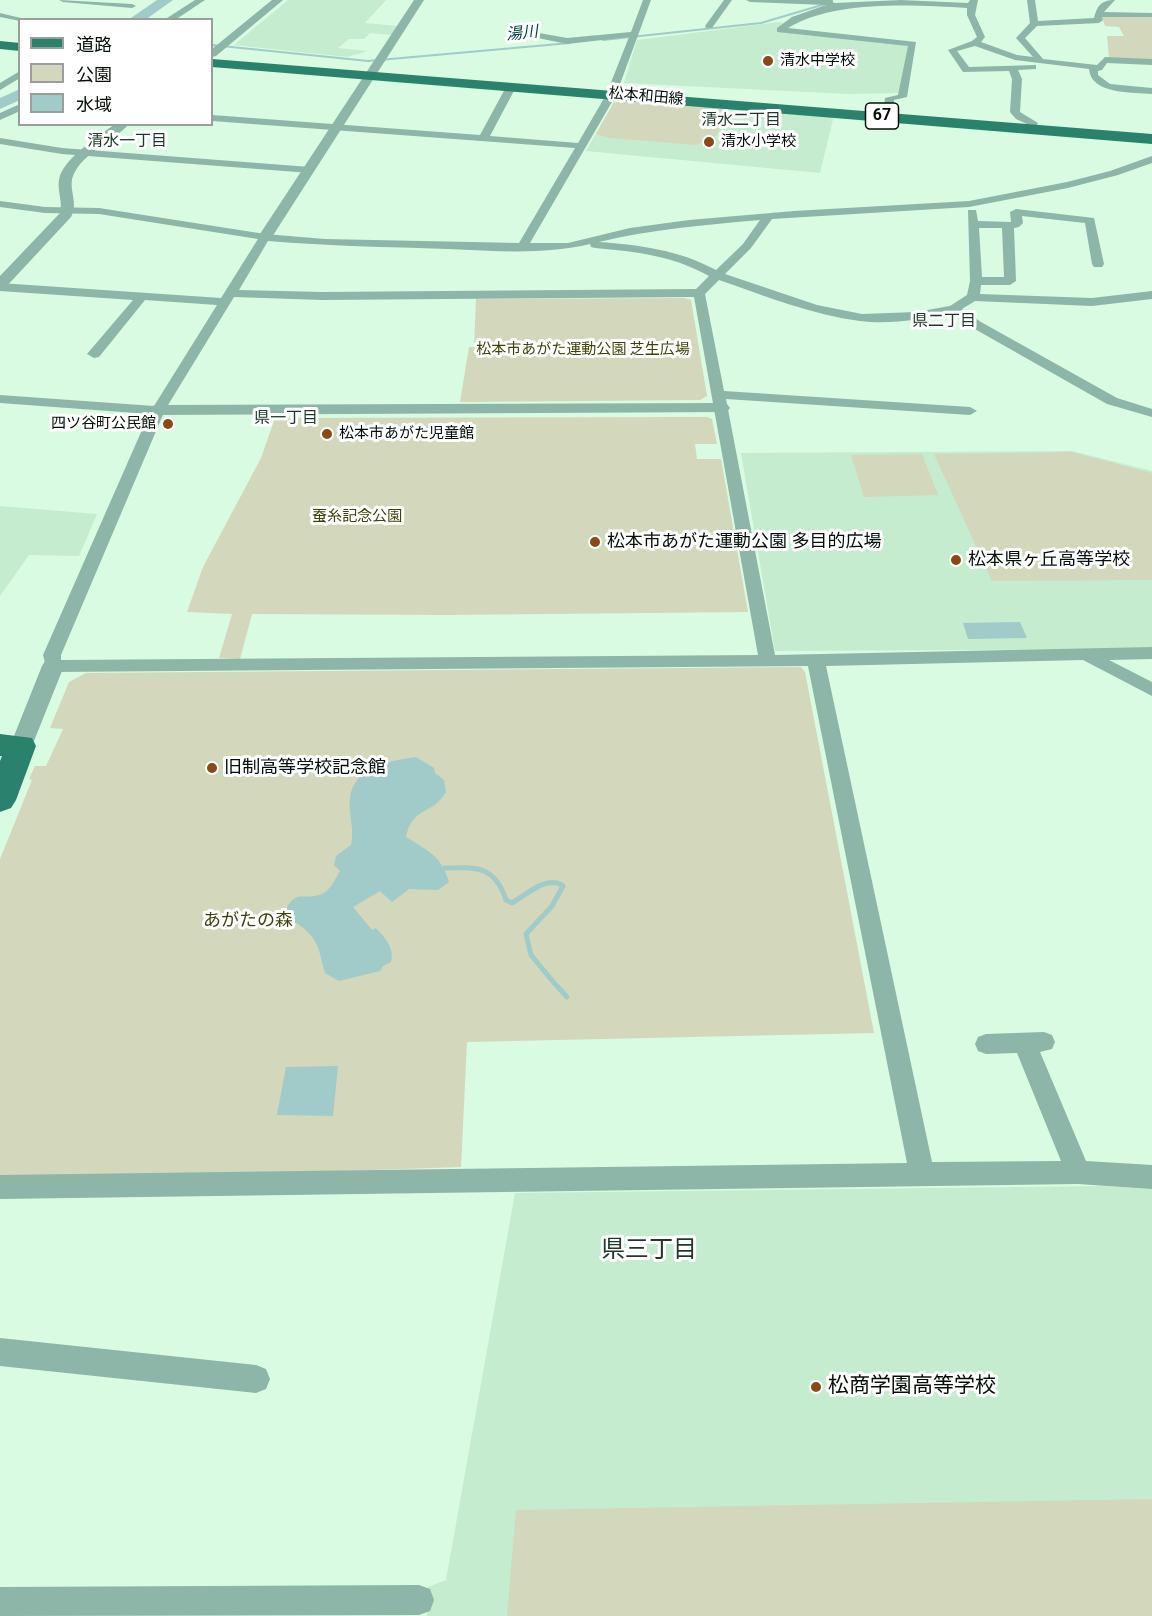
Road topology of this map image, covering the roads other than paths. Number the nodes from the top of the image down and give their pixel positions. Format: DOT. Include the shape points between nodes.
graph roads {
  1 [pos="63,0"];
  2 [pos="143,0"];
  3 [pos="201,0"];
  4 [pos="278,0"];
  5 [pos="419,0"];
  6 [pos="647,0"];
  7 [pos="728,0"];
  8 [pos="750,0"];
  9 [pos="1031,0"];
  10 [pos="1111,0"];
  11 [pos="898,2"];
  12 [pos="830,3"];
  13 [pos="972,3"];
  14 [pos="132,6"];
  15 [pos="903,12"];
  16 [pos="1100,14"];
  17 [pos="0,15"];
  18 [pos="117,15"];
  19 [pos="1152,15"];
  20 [pos="171,18"];
  21 [pos="18,19"];
  22 [pos="1034,24"];
  23 [pos="709,26"];
  24 [pos="530,27"];
  25 [pos="633,36"];
  26 [pos="975,43"];
  27 [pos="0,45"];
  28 [pos="18,47"];
  29 [pos="218,49"];
  30 [pos="1043,62"];
  31 [pos="1152,62"];
  32 [pos="213,63"];
  33 [pos="1093,67"];
  34 [pos="1013,69"];
  35 [pos="18,75"];
  36 [pos="370,76"];
  37 [pos="0,87"];
  38 [pos="512,87"];
  39 [pos="1152,91"];
  40 [pos="611,95"];
  41 [pos="0,102"];
  42 [pos="18,105"];
  43 [pos="18,106"];
  44 [pos="0,117"];
  45 [pos="888,117"];
  46 [pos="213,118"];
  47 [pos="120,126"];
  48 [pos="338,127"];
  49 [pos="1030,129"];
  50 [pos="484,137"];
  51 [pos="1152,138"];
  52 [pos="0,141"];
  53 [pos="583,146"];
  54 [pos="88,152"];
  55 [pos="1152,159"];
  56 [pos="310,170"];
  57 [pos="1114,173"];
  58 [pos="1143,175"];
  59 [pos="0,204"];
  60 [pos="969,204"];
  61 [pos="68,211"];
  62 [pos="770,216"];
  63 [pos="973,224"];
  64 [pos="1008,225"];
  65 [pos="265,237"];
  66 [pos="579,244"];
  67 [pos="522,247"];
  68 [pos="1098,264"];
  69 [pos="716,274"];
  70 [pos="976,281"];
  71 [pos="0,286"];
  72 [pos="699,293"];
  73 [pos="1152,295"];
  74 [pos="142,296"];
  75 [pos="973,297"];
  76 [pos="227,298"];
  77 [pos="954,309"];
  78 [pos="94,354"];
  79 [pos="0,399"];
  80 [pos="720,402"];
  81 [pos="158,410"];
  82 [pos="970,411"];
  83 [pos="1152,413"];
  84 [pos="1152,653"];
  85 [pos="1084,654"];
  86 [pos="767,659"];
  87 [pos="816,660"];
  88 [pos="53,666"];
  89 [pos="1152,690"];
  90 [pos="11,746"];
  91 [pos="0,800"];
  92 [pos="986,1044"];
  93 [pos="1078,1172"];
  94 [pos="922,1175"];
  95 [pos="1152,1177"];
  96 [pos="0,1187"];
  97 [pos="0,1353"];
  98 [pos="256,1379"];
  99 [pos="419,1600"];
  100 [pos="0,1602"];
  1 -- 14 [label="street"];
  2 -- 14 [label="street"];
  3 -- 20 [label="street"];
  4 -- 29 [label="street"];
  5 -- 36 [label="street"];
  6 -- 25 [label="street"];
  7 -- 23 [label="street"];
  8 -- 12 [label="street"];
  9 -- 22 [label="street"];
  10 -- 16 [label="street" via="1099,9"];
  11 -- 12 [label="street"];
  11 -- 13 [label="street"];
  11 -- 15 [label="street"];
  12 -- 45 [label="street" via="780,30 913,44 902,97 890,98"];
  13 -- 26 [label="street" via="970,16 981,31"];
  14 -- 18 [label="street"];
  16 -- 19 [label="street"];
  16 -- 22 [label="street" via="1099,20"];
  17 -- 21 [label="street"];
  22 -- 30 [label="street" via="1020,38 1029,52"];
  24 -- 25 [label="street" via="536,35 567,41"];
  25 -- 40 [label="street"];
  26 -- 30 [label="street"];
  26 -- 34 [label="street" via="952,50 966,70"];
  27 -- 28 [label="main road"];
  30 -- 33 [label="street"];
  30 -- 34 [label="street" via="1038,67"];
  31 -- 33 [label="street" via="1105,60 1100,68"];
  32 -- 36 [label="main road, 松本和田線 / 67"];
  33 -- 39 [label="street" via="1094,76 1107,86"];
  34 -- 49 [label="street" via="1017,79 1015,112 1033,123"];
  35 -- 37 [label="street"];
  36 -- 38 [label="main road, 松本和田線 / 67"];
  36 -- 48 [label="street"];
  38 -- 40 [label="main road, 松本和田線 / 67"];
  38 -- 50 [label="street"];
  40 -- 45 [label="main road, 松本和田線 / 67"];
  40 -- 53 [label="street"];
  41 -- 42 [label="street"];
  43 -- 44 [label="street"];
  45 -- 49 [label="main road, 松本和田線 / 67"];
  46 -- 48 [label="street"];
  47 -- 54 [label="street"];
  48 -- 50 [label="street"];
  48 -- 56 [label="street"];
  49 -- 51 [label="main road, 松本和田線 / 67"];
  50 -- 53 [label="street"];
  52 -- 54 [label="street"];
  53 -- 67 [label="street"];
  54 -- 56 [label="street"];
  54 -- 61 [label="street" via="67,173"];
  55 -- 57 [label="street"];
  56 -- 65 [label="street"];
  57 -- 58 [label="street"];
  57 -- 60 [label="street"];
  59 -- 61 [label="street"];
  60 -- 62 [label="street"];
  60 -- 63 [label="street"];
  61 -- 65 [label="street" via="99,211"];
  61 -- 71 [label="street"];
  62 -- 66 [label="street" via="630,231"];
  62 -- 69 [label="street" via="747,246"];
  63 -- 64 [label="street"];
  63 -- 70 [label="street"];
  64 -- 68 [label="street" via="1017,223 1016,212 1090,220"];
  64 -- 70 [label="street" via="1010,281"];
  65 -- 67 [label="street"];
  65 -- 76 [label="street"];
  66 -- 67 [label="street"];
  66 -- 69 [label="street" via="647,249"];
  69 -- 72 [label="street"];
  69 -- 77 [label="street" via="814,308 862,318 916,316"];
  70 -- 75 [label="street"];
  71 -- 74 [label="street"];
  72 -- 76 [label="street"];
  72 -- 80 [label="street"];
  73 -- 75 [label="street" via="1092,302"];
  74 -- 76 [label="street"];
  74 -- 78 [label="street"];
  75 -- 77 [label="street"];
  76 -- 81 [label="street"];
  77 -- 83 [label="street" via="1112,401"];
  79 -- 81 [label="street"];
  80 -- 81 [label="street"];
  80 -- 82 [label="street"];
  80 -- 86 [label="street"];
  81 -- 88 [label="street" via="52,655"];
  84 -- 85 [label="street"];
  85 -- 87 [label="street"];
  85 -- 89 [label="street"];
  86 -- 87 [label="street"];
  86 -- 88 [label="street"];
  87 -- 94 [label="street"];
  88 -- 90 [label="street"];
  90 -- 91 [label="main road"];
  92 -- 93 [label="street" via="1034,1042"];
  93 -- 94 [label="street"];
  93 -- 95 [label="street"];
  94 -- 96 [label="street"];
  97 -- 98 [label="street"];
  99 -- 100 [label="street"];
}
